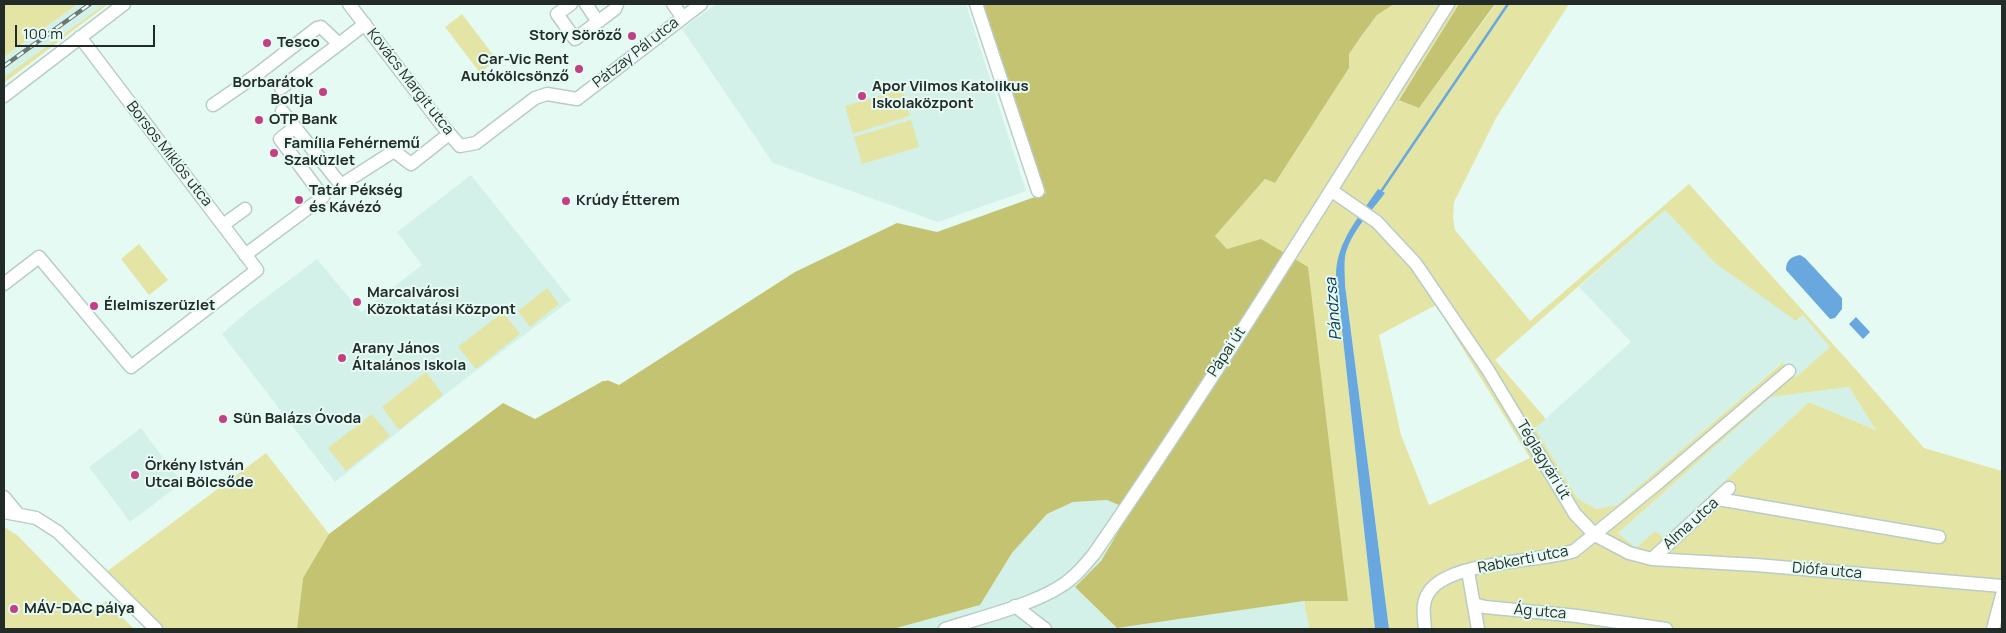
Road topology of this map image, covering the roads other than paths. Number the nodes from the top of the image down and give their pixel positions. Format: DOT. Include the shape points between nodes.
graph roads {
  1 [pos="124,4"];
  2 [pos="571,4"];
  3 [pos="586,4"];
  4 [pos="617,4"];
  5 [pos="673,4"];
  6 [pos="701,4"];
  7 [pos="976,4"];
  8 [pos="1448,4"];
  9 [pos="352,5"];
  10 [pos="683,18"];
  11 [pos="598,22"];
  12 [pos="365,24"];
  13 [pos="80,37"];
  14 [pos="339,44"];
  15 [pos="281,88"];
  16 [pos="4,96"];
  17 [pos="577,99"];
  18 [pos="213,105"];
  19 [pos="282,111"];
  20 [pos="290,131"];
  21 [pos="449,134"];
  22 [pos="1038,191"];
  23 [pos="1332,191"];
  24 [pos="245,209"];
  25 [pos="223,225"];
  26 [pos="245,254"];
  27 [pos="4,284"];
  28 [pos="1789,372"];
  29 [pos="1729,488"];
  30 [pos="4,497"];
  31 [pos="1718,499"];
  32 [pos="4,512"];
  33 [pos="18,514"];
  34 [pos="1595,535"];
  35 [pos="1939,537"];
  36 [pos="1652,558"];
  37 [pos="1468,571"];
  38 [pos="2002,586"];
  39 [pos="2002,595"];
  40 [pos="1474,604"];
  41 [pos="1015,606"];
  42 [pos="156,629"];
  43 [pos="945,629"];
  44 [pos="1044,629"];
  45 [pos="1425,629"];
  46 [pos="1478,629"];
  47 [pos="1666,629"];
  48 [pos="1993,629"];
  1 -- 13 [label="street"];
  2 -- 11 [label="street" via="556,14 575,39"];
  3 -- 11 [label="street"];
  4 -- 11 [label="street" via="616,9"];
  5 -- 10 [label="street, Pátzay Pál utca"];
  6 -- 10 [label="street"];
  7 -- 22 [label="street"];
  8 -- 23 [label="street, Pápai út"];
  9 -- 12 [label="street, Kovács Margit utca"];
  10 -- 17 [label="street, Pátzay Pál utca"];
  12 -- 14 [label="street"];
  12 -- 21 [label="street, Kovács Margit utca"];
  13 -- 16 [label="street"];
  13 -- 25 [label="street, Borsos Miklós utca"];
  14 -- 15 [label="street"];
  14 -- 18 [label="street" via="321,27 317,28"];
  17 -- 21 [label="street, Kovács Margit utca" via="547,94 535,98 476,143 460,146"];
  19 -- 21 [label="street" via="341,185 394,151 411,164"];
  20 -- 26 [label="street" via="280,139 323,197"];
  23 -- 34 [label="street, Téglagyári út" via="1376,222 1416,264 1492,377 1575,514"];
  23 -- 41 [label="street, Pápai út" via="1094,554 1060,587"];
  24 -- 25 [label="street"];
  25 -- 26 [label="street, Borsos Miklós utca"];
  26 -- 27 [label="street, Borsos Miklós utca" via="257,270 131,367 39,257"];
  28 -- 34 [label="street"];
  29 -- 31 [label="street, Alma utca"];
  30 -- 33 [label="street"];
  31 -- 35 [label="street"];
  31 -- 36 [label="street, Alma utca"];
  32 -- 33 [label="street"];
  33 -- 42 [label="street" via="36,518 58,532"];
  34 -- 36 [label="street" via="1629,552"];
  34 -- 37 [label="street, Rabkerti utca" via="1574,551 1562,555 1516,560"];
  36 -- 38 [label="street, Diófa utca"];
  37 -- 40 [label="street"];
  37 -- 45 [label="street, Rabkerti utca" via="1445,578 1429,591 1424,601"];
  39 -- 48 [label="street"];
  40 -- 46 [label="street"];
  40 -- 47 [label="street, Ág utca"];
  41 -- 43 [label="street, Pápai út"];
  41 -- 44 [label="street"];
}
